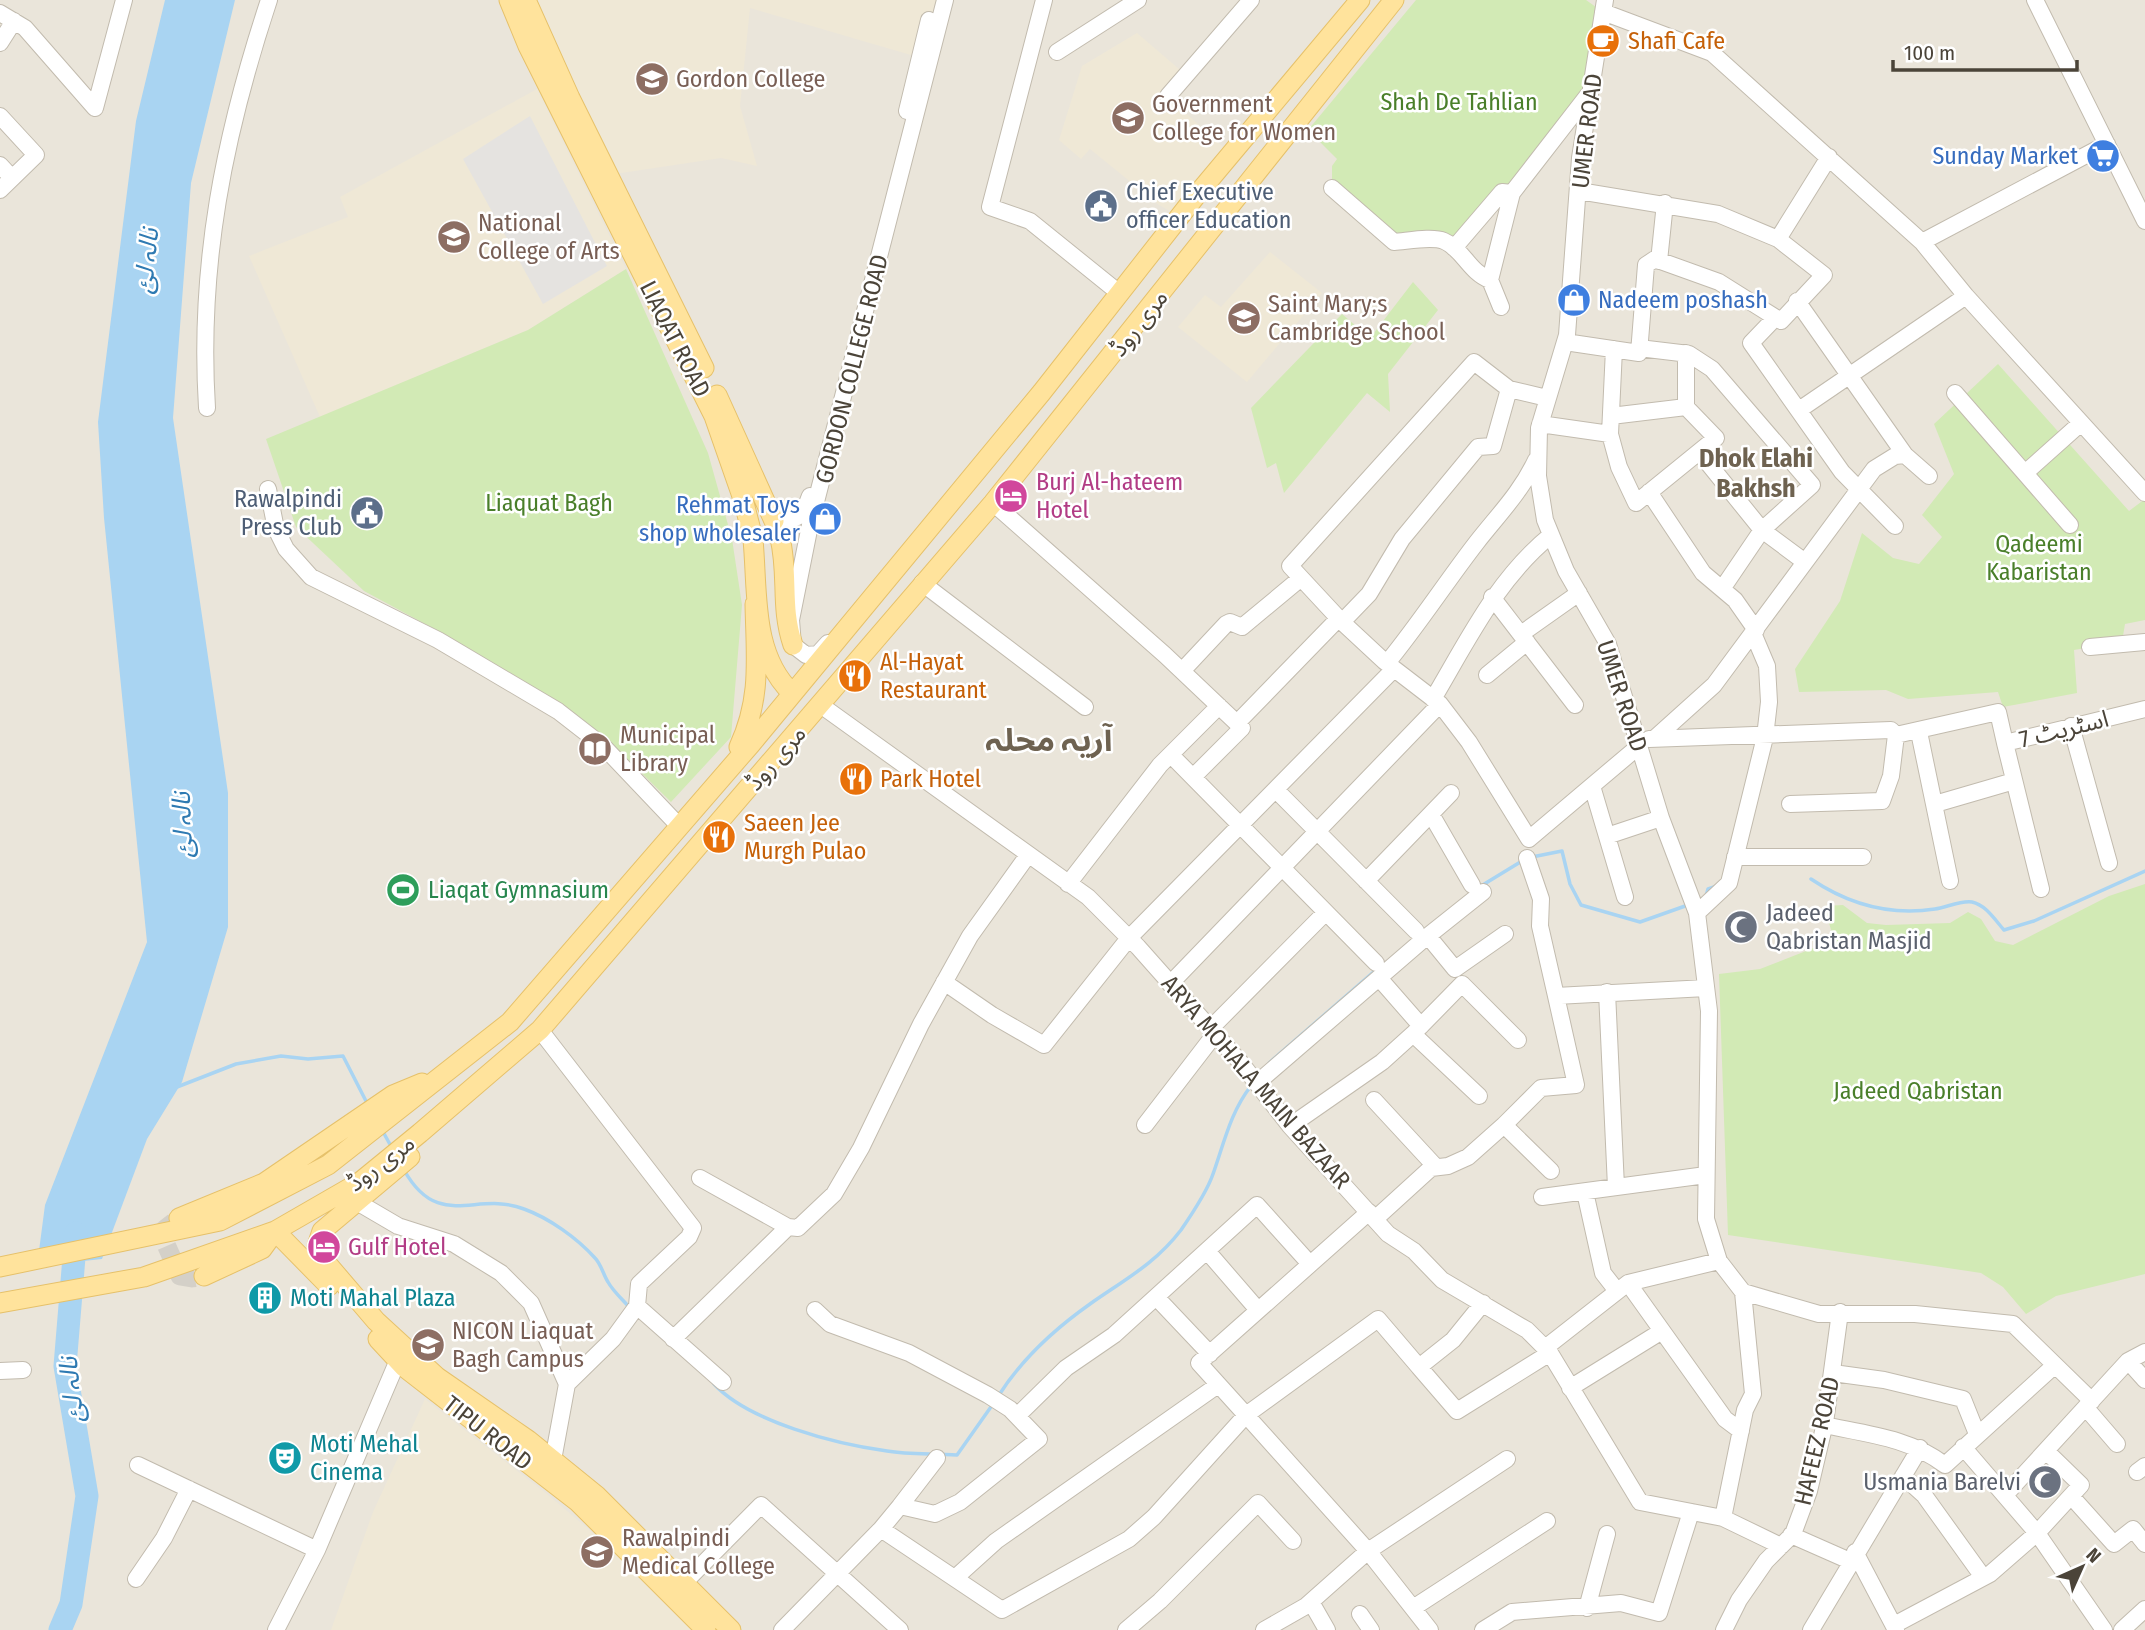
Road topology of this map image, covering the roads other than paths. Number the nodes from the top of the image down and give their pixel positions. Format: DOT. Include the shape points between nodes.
graph roads {
  1 [pos="124,0"];
  2 [pos="269,0"];
  3 [pos="509,0"];
  4 [pos="526,0"];
  5 [pos="934,0"];
  6 [pos="945,0"];
  7 [pos="1044,0"];
  8 [pos="1138,0"];
  9 [pos="1251,0"];
  10 [pos="1394,0"];
  11 [pos="2035,0"];
  12 [pos="1358,2"];
  13 [pos="1604,6"];
  14 [pos="7,17"];
  15 [pos="0,43"];
  16 [pos="1057,52"];
  17 [pos="1591,92"];
  18 [pos="1168,96"];
  19 [pos="0,116"];
  20 [pos="2106,144"];
  21 [pos="1829,157"];
  22 [pos="0,165"];
  23 [pos="12,178"];
  24 [pos="1332,188"];
  25 [pos="0,190"];
  26 [pos="1579,191"];
  27 [pos="1512,193"];
  28 [pos="1195,197"];
  29 [pos="1665,203"];
  30 [pos="1222,218"];
  31 [pos="2145,221"];
  32 [pos="1778,239"];
  33 [pos="1922,242"];
  34 [pos="1454,248"];
  35 [pos="1659,261"];
  36 [pos="1490,280"];
  37 [pos="1118,292"];
  38 [pos="1966,296"];
  39 [pos="1797,302"];
  40 [pos="1501,307"];
  41 [pos="1775,318"];
  42 [pos="1565,342"];
  43 [pos="1639,348"];
  44 [pos="1614,349"];
  45 [pos="1686,354"];
  46 [pos="1849,375"];
  47 [pos="1509,389"];
  48 [pos="1955,393"];
  49 [pos="1547,398"];
  50 [pos="1686,407"];
  51 [pos="207,408"];
  52 [pos="1799,411"];
  53 [pos="1611,416"];
  54 [pos="2081,423"];
  55 [pos="1540,425"];
  56 [pos="1610,434"];
  57 [pos="1539,452"];
  58 [pos="1699,452"];
  59 [pos="1905,455"];
  60 [pos="2025,473"];
  61 [pos="1929,476"];
  62 [pos="268,489"];
  63 [pos="1858,489"];
  64 [pos="1649,492"];
  65 [pos="2145,493"];
  66 [pos="993,503"];
  67 [pos="810,525"];
  68 [pos="2070,525"];
  69 [pos="1895,526"];
  70 [pos="778,530"];
  71 [pos="1762,530"];
  72 [pos="1551,535"];
  73 [pos="752,537"];
  74 [pos="1805,562"];
  75 [pos="1301,578"];
  76 [pos="922,583"];
  77 [pos="1722,589"];
  78 [pos="1579,593"];
  79 [pos="1492,597"];
  80 [pos="755,604"];
  81 [pos="865,606"];
  82 [pos="1340,620"];
  83 [pos="1755,631"];
  84 [pos="1524,638"];
  85 [pos="2145,642"];
  86 [pos="793,645"];
  87 [pos="2090,647"];
  88 [pos="1391,666"];
  89 [pos="1182,671"];
  90 [pos="1487,675"];
  91 [pos="792,693"];
  92 [pos="1436,702"];
  93 [pos="1575,705"];
  94 [pos="822,706"];
  95 [pos="1219,706"];
  96 [pos="1085,707"];
  97 [pos="2144,715"];
  98 [pos="1235,721"];
  99 [pos="2071,726"];
  100 [pos="1919,732"];
  101 [pos="1896,735"];
  102 [pos="1765,737"];
  103 [pos="1654,739"];
  104 [pos="1638,743"];
  105 [pos="2005,743"];
  106 [pos="1171,755"];
  107 [pos="729,770"];
  108 [pos="1193,777"];
  109 [pos="2014,781"];
  110 [pos="1592,786"];
  111 [pos="1276,790"];
  112 [pos="1451,793"];
  113 [pos="1790,804"];
  114 [pos="1935,804"];
  115 [pos="1431,814"];
  116 [pos="1661,818"];
  117 [pos="680,827"];
  118 [pos="1241,827"];
  119 [pos="1316,830"];
  120 [pos="1607,836"];
  121 [pos="1028,855"];
  122 [pos="1735,857"];
  123 [pos="1863,857"];
  124 [pos="1527,858"];
  125 [pos="2109,863"];
  126 [pos="1280,867"];
  127 [pos="1366,881"];
  128 [pos="1950,881"];
  129 [pos="1068,884"];
  130 [pos="2041,888"];
  131 [pos="1625,897"];
  132 [pos="1695,904"];
  133 [pos="1325,913"];
  134 [pos="1422,934"];
  135 [pos="1505,934"];
  136 [pos="1129,938"];
  137 [pos="1377,971"];
  138 [pos="944,982"];
  139 [pos="1170,984"];
  140 [pos="1706,988"];
  141 [pos="1607,992"];
  142 [pos="1556,996"];
  143 [pos="540,1030"];
  144 [pos="1417,1030"];
  145 [pos="1213,1031"];
  146 [pos="1518,1040"];
  147 [pos="1257,1083"];
  148 [pos="1479,1096"];
  149 [pos="1374,1100"];
  150 [pos="1145,1125"];
  151 [pos="1504,1125"];
  152 [pos="1290,1126"];
  153 [pos="358,1130"];
  154 [pos="1435,1166"];
  155 [pos="383,1171"];
  156 [pos="1550,1171"];
  157 [pos="1706,1175"];
  158 [pos="699,1178"];
  159 [pos="1616,1187"];
  160 [pos="1585,1192"];
  161 [pos="1542,1198"];
  162 [pos="357,1202"];
  163 [pos="1372,1216"];
  164 [pos="179,1218"];
  165 [pos="788,1227"];
  166 [pos="275,1231"];
  167 [pos="1207,1251"];
  168 [pos="1718,1261"];
  169 [pos="1310,1264"];
  170 [pos="6,1266"];
  171 [pos="204,1276"];
  172 [pos="1623,1287"];
  173 [pos="1743,1292"];
  174 [pos="1156,1297"];
  175 [pos="6,1303"];
  176 [pos="1483,1303"];
  177 [pos="637,1306"];
  178 [pos="815,1310"];
  179 [pos="1258,1310"];
  180 [pos="1840,1312"];
  181 [pos="1662,1331"];
  182 [pos="673,1339"];
  183 [pos="1548,1351"];
  184 [pos="2145,1352"];
  185 [pos="1210,1354"];
  186 [pos="398,1360"];
  187 [pos="2128,1361"];
  188 [pos="2055,1365"];
  189 [pos="1419,1367"];
  190 [pos="23,1370"];
  191 [pos="0,1371"];
  192 [pos="1833,1373"];
  193 [pos="2145,1380"];
  194 [pos="723,1382"];
  195 [pos="567,1384"];
  196 [pos="1218,1384"];
  197 [pos="1570,1388"];
  198 [pos="2089,1404"];
  199 [pos="1246,1415"];
  200 [pos="1017,1416"];
  201 [pos="1824,1426"];
  202 [pos="1741,1431"];
  203 [pos="1978,1434"];
  204 [pos="2117,1444"];
  205 [pos="1963,1447"];
  206 [pos="1920,1448"];
  207 [pos="2046,1451"];
  208 [pos="937,1458"];
  209 [pos="1507,1459"];
  210 [pos="553,1460"];
  211 [pos="138,1465"];
  212 [pos="1903,1476"];
  213 [pos="189,1489"];
  214 [pos="2006,1494"];
  215 [pos="2071,1496"];
  216 [pos="900,1506"];
  217 [pos="1690,1512"];
  218 [pos="1723,1518"];
  219 [pos="1547,1521"];
  220 [pos="881,1529"];
  221 [pos="2037,1533"];
  222 [pos="1607,1534"];
  223 [pos="1293,1541"];
  224 [pos="1786,1541"];
  225 [pos="2145,1544"];
  226 [pos="317,1550"];
  227 [pos="1368,1551"];
  228 [pos="1853,1557"];
  229 [pos="836,1575"];
  230 [pos="1983,1577"];
  231 [pos="955,1578"];
  232 [pos="136,1579"];
  233 [pos="684,1583"];
  234 [pos="1311,1602"];
  235 [pos="1413,1608"];
  236 [pos="1587,1608"];
  237 [pos="2145,1609"];
  238 [pos="1360,1614"];
  239 [pos="1895,1628"];
  240 [pos="275,1630"];
  241 [pos="706,1630"];
  242 [pos="731,1630"];
  243 [pos="782,1630"];
  244 [pos="900,1630"];
  245 [pos="1126,1630"];
  246 [pos="1264,1630"];
  247 [pos="1327,1630"];
  248 [pos="1371,1630"];
  249 [pos="1430,1630"];
  250 [pos="1483,1630"];
  251 [pos="1724,1630"];
  252 [pos="1811,1630"];
  253 [pos="2104,1630"];
  254 [pos="2122,1630"];
  1 -- 14 [label="street" via="95,108 25,28"];
  2 -- 51 [label="street" via="251,55 209,254 203,343"];
  3 -- 73 [label="main road, LIAQAT ROAD" via="713,416"];
  4 -- 70 [label="main road, LIAQAT ROAD" via="746,454"];
  5 -- 70 [label="street, GORDON COLLEGE ROAD" via="809,498 803,514"];
  6 -- 67 [label="street, GORDON COLLEGE ROAD"];
  7 -- 37 [label="street" via="990,207 1030,221"];
  8 -- 16 [label="street"];
  9 -- 18 [label="street"];
  10 -- 30 [label="main road, مری روڈ"];
  11 -- 20 [label="street"];
  12 -- 28 [label="main road, مری روڈ"];
  13 -- 17 [label="street, UMER ROAD"];
  13 -- 21 [label="street" via="1712,53"];
  14 -- 15 [label="street"];
  17 -- 26 [label="street, UMER ROAD"];
  17 -- 27 [label="street"];
  19 -- 23 [label="street" via="36,155"];
  20 -- 31 [label="street"];
  20 -- 33 [label="street"];
  21 -- 32 [label="street"];
  21 -- 33 [label="street"];
  22 -- 23 [label="street"];
  23 -- 25 [label="street"];
  24 -- 34 [label="street" via="1394,242 1442,240"];
  26 -- 29 [label="street"];
  26 -- 42 [label="street, UMER ROAD"];
  27 -- 34 [label="street" via="1502,192"];
  27 -- 36 [label="street"];
  28 -- 30 [label="main road"];
  28 -- 37 [label="main road, مری روڈ"];
  29 -- 32 [label="street" via="1718,214"];
  29 -- 35 [label="street"];
  30 -- 66 [label="main road, مری روڈ"];
  32 -- 39 [label="street" via="1824,275"];
  33 -- 38 [label="street"];
  34 -- 36 [label="street" via="1478,276"];
  35 -- 41 [label="street" via="1719,282"];
  35 -- 43 [label="street" via="1646,265"];
  36 -- 40 [label="street"];
  37 -- 81 [label="main road, مری روڈ" via="1042,392"];
  38 -- 46 [label="street"];
  38 -- 54 [label="street"];
  39 -- 41 [label="street" via="1781,321"];
  39 -- 46 [label="street"];
  41 -- 52 [label="street" via="1751,343"];
  42 -- 44 [label="street"];
  42 -- 49 [label="street, UMER ROAD"];
  43 -- 44 [label="street" via="1639,353"];
  43 -- 45 [label="street"];
  44 -- 53 [label="street"];
  45 -- 50 [label="street"];
  45 -- 71 [label="street" via="1712,369 1812,485"];
  46 -- 52 [label="street"];
  46 -- 59 [label="street"];
  47 -- 49 [label="street"];
  47 -- 75 [label="street" via="1474,362 1292,562 1290,566"];
  47 -- 82 [label="street" via="1493,446 1478,447 1402,539 1369,594"];
  48 -- 60 [label="street"];
  49 -- 55 [label="street, UMER ROAD"];
  50 -- 53 [label="street"];
  50 -- 58 [label="street" via="1716,438"];
  52 -- 63 [label="street"];
  53 -- 56 [label="street"];
  54 -- 60 [label="street"];
  54 -- 65 [label="street"];
  55 -- 56 [label="street"];
  55 -- 57 [label="street, UMER ROAD"];
  56 -- 64 [label="street" via="1636,503"];
  57 -- 72 [label="street, UMER ROAD" via="1538,476"];
  57 -- 88 [label="street" via="1524,487 1476,543"];
  58 -- 64 [label="street"];
  58 -- 71 [label="street"];
  59 -- 61 [label="street"];
  59 -- 63 [label="street" via="1874,469"];
  60 -- 68 [label="street"];
  62 -- 117 [label="street" via="276,529 296,564 312,577 438,640 558,710 603,746"];
  63 -- 69 [label="street"];
  63 -- 74 [label="street"];
  64 -- 77 [label="street" via="1703,573"];
  66 -- 76 [label="main road, مری روڈ"];
  66 -- 89 [label="street"];
  67 -- 70 [label="street" via="797,537"];
  67 -- 86 [label="street, GORDON COLLEGE ROAD" via="791,620"];
  70 -- 73 [label="main road" via="777,544 764,548"];
  70 -- 86 [label="main road, LIAQAT ROAD" via="785,557 783,609"];
  71 -- 74 [label="street"];
  71 -- 77 [label="street"];
  72 -- 78 [label="street, UMER ROAD"];
  72 -- 79 [label="street" via="1525,556"];
  73 -- 80 [label="main road, LIAQAT ROAD"];
  74 -- 83 [label="street"];
  75 -- 82 [label="street"];
  75 -- 89 [label="street" via="1242,627 1226,624"];
  76 -- 94 [label="main road, مری روڈ"];
  76 -- 96 [label="street"];
  77 -- 83 [label="street"];
  78 -- 84 [label="street"];
  78 -- 104 [label="street, UMER ROAD" via="1608,643"];
  79 -- 84 [label="street"];
  79 -- 92 [label="street"];
  80 -- 91 [label="main road, LIAQAT ROAD" via="766,649"];
  80 -- 107 [label="main road" via="756,701"];
  81 -- 86 [label="street" via="818,654 806,655"];
  81 -- 91 [label="main road, مری روڈ"];
  82 -- 88 [label="street"];
  82 -- 98 [label="street"];
  83 -- 102 [label="street" via="1767,666"];
  83 -- 103 [label="street" via="1714,685"];
  84 -- 90 [label="street"];
  84 -- 93 [label="street"];
  85 -- 87 [label="street"];
  88 -- 92 [label="street"];
  88 -- 111 [label="street"];
  89 -- 95 [label="street"];
  91 -- 107 [label="main road, مری روڈ"];
  92 -- 110 [label="street" via="1469,742 1529,839"];
  92 -- 119 [label="street"];
  94 -- 121 [label="street, ARYA MOHALA MAIN BAZAAR"];
  94 -- 143 [label="main road, مری روڈ"];
  95 -- 98 [label="street"];
  95 -- 106 [label="street"];
  97 -- 99 [label="street, اسٹریٹ 7"];
  98 -- 108 [label="street" via="1242,729"];
  99 -- 105 [label="street, اسٹریٹ 7"];
  99 -- 125 [label="street"];
  100 -- 101 [label="street"];
  100 -- 105 [label="street" via="1998,712"];
  100 -- 114 [label="street"];
  101 -- 102 [label="street" via="1891,730"];
  101 -- 113 [label="street" via="1891,776 1882,801"];
  102 -- 103 [label="street"];
  102 -- 122 [label="street"];
  103 -- 104 [label="street"];
  104 -- 110 [label="street"];
  104 -- 116 [label="street, UMER ROAD"];
  105 -- 109 [label="street, اسٹریٹ 7"];
  106 -- 108 [label="street"];
  106 -- 129 [label="street"];
  107 -- 117 [label="main road, مری روڈ"];
  108 -- 118 [label="street"];
  109 -- 114 [label="street"];
  109 -- 130 [label="street, اسٹریٹ 7"];
  110 -- 120 [label="street"];
  111 -- 118 [label="street"];
  111 -- 119 [label="street"];
  112 -- 115 [label="street"];
  114 -- 128 [label="street"];
  115 -- 127 [label="street"];
  115 -- 134 [label="street" via="1478,889"];
  116 -- 120 [label="street"];
  116 -- 132 [label="street, UMER ROAD"];
  117 -- 153 [label="main road, مری روڈ" via="510,1022 452,1070"];
  118 -- 126 [label="street"];
  118 -- 136 [label="street"];
  119 -- 126 [label="street"];
  119 -- 127 [label="street"];
  120 -- 131 [label="street"];
  121 -- 129 [label="street, ARYA MOHALA MAIN BAZAAR"];
  121 -- 138 [label="street" via="970,936"];
  122 -- 123 [label="street"];
  122 -- 132 [label="street" via="1729,883"];
  124 -- 142 [label="street" via="1541,899 1540,926"];
  126 -- 133 [label="street"];
  126 -- 139 [label="street"];
  127 -- 134 [label="street"];
  129 -- 136 [label="street, ARYA MOHALA MAIN BAZAAR"];
  132 -- 140 [label="street, UMER ROAD"];
  133 -- 137 [label="street"];
  133 -- 145 [label="street"];
  134 -- 135 [label="street" via="1455,969"];
  134 -- 137 [label="street"];
  136 -- 138 [label="street" via="1044,1045"];
  136 -- 139 [label="street, ARYA MOHALA MAIN BAZAAR"];
  137 -- 144 [label="street"];
  137 -- 147 [label="street"];
  138 -- 165 [label="street" via="834,1195 798,1228"];
  139 -- 145 [label="street, ARYA MOHALA MAIN BAZAAR"];
  140 -- 141 [label="street"];
  140 -- 157 [label="street, UMER ROAD"];
  141 -- 142 [label="street"];
  141 -- 159 [label="street"];
  142 -- 151 [label="street" via="1576,1085 1541,1088"];
  143 -- 155 [label="main road, مری روڈ"];
  143 -- 177 [label="street" via="693,1228 639,1284"];
  144 -- 146 [label="street" via="1462,984"];
  144 -- 148 [label="street"];
  144 -- 152 [label="street" via="1382,1062"];
  145 -- 147 [label="street, ARYA MOHALA MAIN BAZAAR"];
  145 -- 150 [label="street"];
  147 -- 152 [label="street, ARYA MOHALA MAIN BAZAAR"];
  149 -- 154 [label="street"];
  151 -- 154 [label="street" via="1473,1154 1448,1166"];
  151 -- 156 [label="street"];
  152 -- 163 [label="street, ARYA MOHALA MAIN BAZAAR"];
  153 -- 164 [label="main road" via="264,1183"];
  153 -- 170 [label="main road, مری روڈ" via="328,1165 220,1221"];
  154 -- 163 [label="street"];
  155 -- 162 [label="main road"];
  155 -- 166 [label="main road, مری روڈ"];
  157 -- 159 [label="street"];
  157 -- 168 [label="street, UMER ROAD" via="1706,1219"];
  158 -- 165 [label="street"];
  159 -- 160 [label="street"];
  160 -- 161 [label="street"];
  160 -- 172 [label="street" via="1602,1273"];
  162 -- 195 [label="street" via="398,1226 454,1244 500,1273 531,1303"];
  162 -- 210 [label="main road" via="322,1231 317,1246 326,1263 376,1321 437,1377"];
  163 -- 169 [label="street"];
  163 -- 176 [label="street, ARYA MOHALA MAIN BAZAAR" via="1442,1280"];
  165 -- 182 [label="street"];
  166 -- 171 [label="main road" via="256,1253"];
  166 -- 175 [label="main road, مری روڈ" via="131,1280"];
  166 -- 186 [label="main road, TIPU ROAD"];
  167 -- 169 [label="street" via="1258,1205"];
  167 -- 174 [label="street"];
  167 -- 179 [label="street"];
  168 -- 172 [label="street"];
  168 -- 173 [label="street, UMER ROAD"];
  169 -- 179 [label="street"];
  172 -- 181 [label="street"];
  172 -- 183 [label="street"];
  173 -- 180 [label="street" via="1819,1314"];
  173 -- 202 [label="street" via="1753,1394"];
  174 -- 185 [label="street"];
  174 -- 200 [label="street" via="1114,1335 1066,1368"];
  176 -- 183 [label="street, ARYA MOHALA MAIN BAZAAR" via="1527,1330"];
  176 -- 189 [label="street" via="1453,1340"];
  177 -- 182 [label="street"];
  177 -- 195 [label="street" via="614,1339"];
  178 -- 200 [label="street" via="830,1324 909,1353 988,1395"];
  179 -- 185 [label="street"];
  180 -- 188 [label="street" via="2013,1324"];
  180 -- 192 [label="street, HAFEEZ ROAD"];
  181 -- 197 [label="street"];
  181 -- 202 [label="street" via="1725,1419"];
  182 -- 194 [label="street"];
  183 -- 189 [label="street" via="1457,1412"];
  183 -- 197 [label="street, ARYA MOHALA MAIN BAZAAR"];
  184 -- 187 [label="street"];
  185 -- 196 [label="street" via="1199,1363"];
  186 -- 226 [label="street"];
  186 -- 241 [label="main road, TIPU ROAD" via="578,1502"];
  187 -- 193 [label="street"];
  187 -- 198 [label="street"];
  188 -- 198 [label="street"];
  188 -- 203 [label="street"];
  189 -- 199 [label="street" via="1378,1319"];
  190 -- 191 [label="street"];
  192 -- 201 [label="street, HAFEEZ ROAD"];
  192 -- 203 [label="street" via="1963,1399"];
  195 -- 210 [label="street"];
  196 -- 199 [label="street"];
  196 -- 231 [label="street" via="996,1541"];
  197 -- 217 [label="street, ARYA MOHALA MAIN BAZAAR" via="1640,1502"];
  198 -- 204 [label="street"];
  198 -- 207 [label="street"];
  199 -- 227 [label="street"];
  199 -- 231 [label="street" via="1129,1539 1008,1607 997,1608"];
  200 -- 216 [label="street" via="1039,1439 986,1483 935,1514"];
  201 -- 206 [label="street"];
  201 -- 224 [label="street, HAFEEZ ROAD" via="1809,1491"];
  202 -- 218 [label="street"];
  203 -- 205 [label="street"];
  205 -- 206 [label="street" via="1945,1465"];
  205 -- 214 [label="street"];
  206 -- 212 [label="street"];
  207 -- 214 [label="street"];
  207 -- 215 [label="street" via="2081,1485"];
  208 -- 216 [label="street"];
  209 -- 227 [label="street"];
  210 -- 233 [label="main road" via="597,1496"];
  211 -- 213 [label="street"];
  212 -- 228 [label="street"];
  212 -- 230 [label="street" via="1924,1495"];
  213 -- 226 [label="street"];
  213 -- 232 [label="street"];
  214 -- 221 [label="street"];
  215 -- 221 [label="street"];
  215 -- 225 [label="street" via="2114,1544 2133,1529"];
  216 -- 220 [label="street"];
  217 -- 218 [label="street"];
  217 -- 236 [label="street" via="1659,1614 1621,1603"];
  218 -- 224 [label="street"];
  219 -- 235 [label="street"];
  220 -- 229 [label="street"];
  220 -- 231 [label="street"];
  221 -- 230 [label="street"];
  221 -- 253 [label="street"];
  222 -- 236 [label="street"];
  223 -- 245 [label="street" via="1258,1503"];
  224 -- 228 [label="street"];
  224 -- 251 [label="street, HAFEEZ ROAD" via="1746,1590"];
  226 -- 240 [label="street"];
  227 -- 234 [label="street"];
  227 -- 235 [label="street"];
  228 -- 239 [label="street"];
  228 -- 252 [label="street"];
  229 -- 233 [label="street" via="761,1505"];
  229 -- 243 [label="street"];
  229 -- 244 [label="street"];
  230 -- 239 [label="street"];
  233 -- 242 [label="main road"];
  234 -- 246 [label="street"];
  234 -- 247 [label="street"];
  235 -- 249 [label="street"];
  236 -- 250 [label="street" via="1512,1612"];
  237 -- 254 [label="street"];
  238 -- 248 [label="street"];
}
